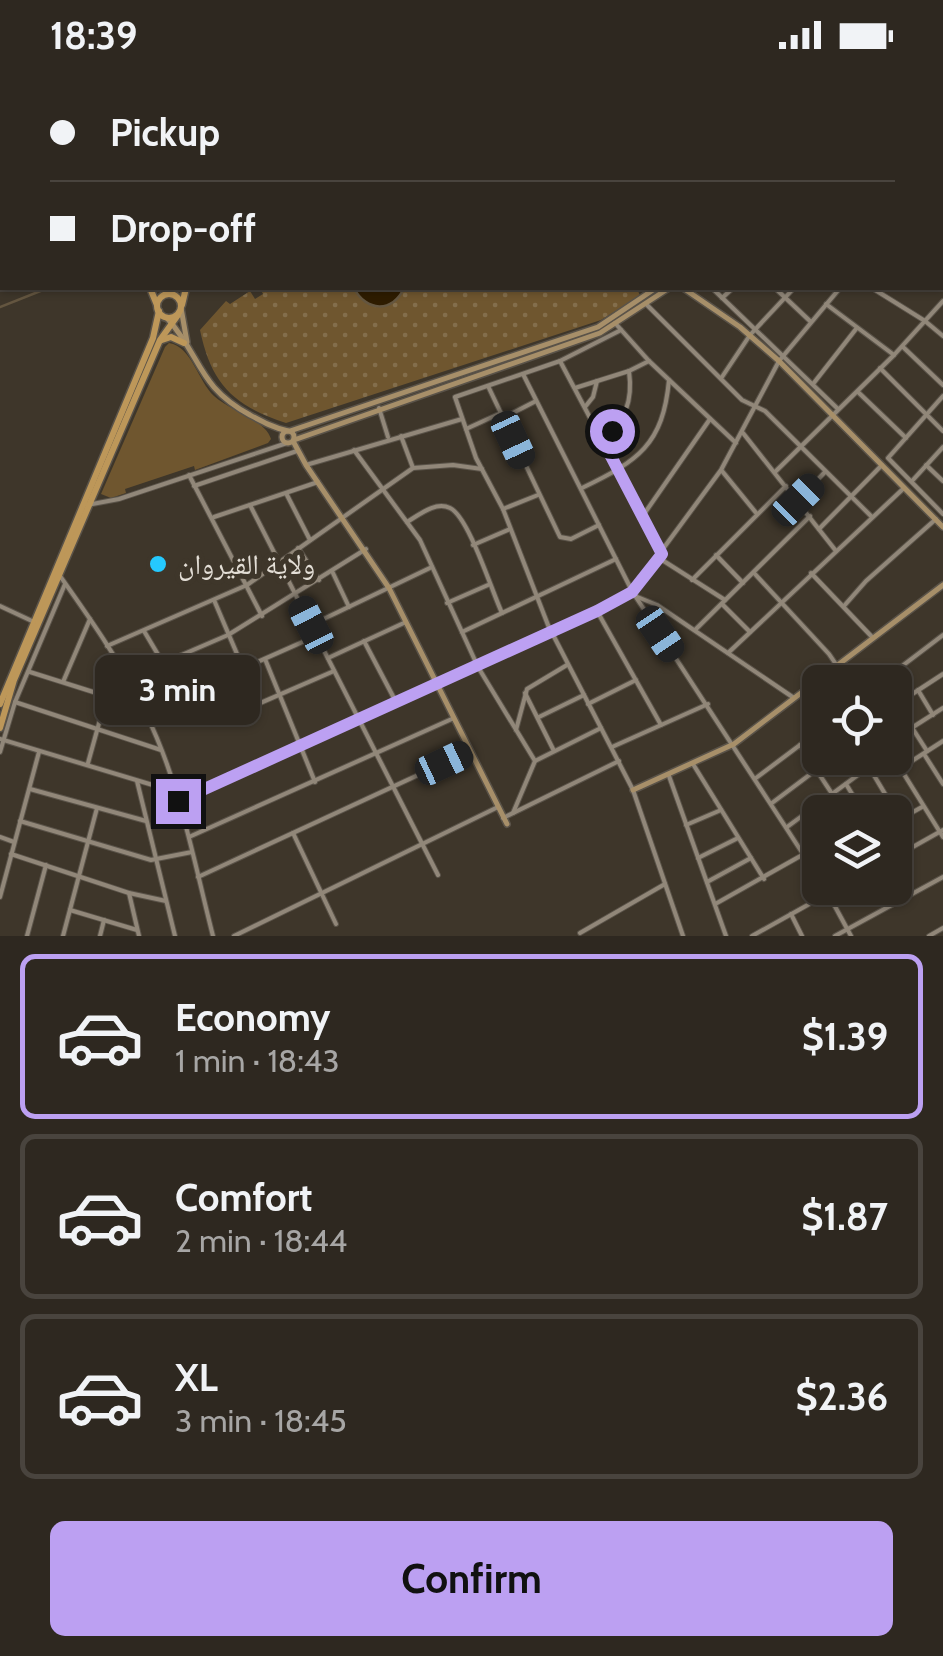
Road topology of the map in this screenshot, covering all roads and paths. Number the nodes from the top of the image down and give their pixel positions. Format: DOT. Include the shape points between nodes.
graph roads {
  1 [pos="151,290"];
  2 [pos="170,290"];
  3 [pos="185,290"];
  4 [pos="654,290"];
  5 [pos="668,290"];
  6 [pos="686,290"];
  7 [pos="714,290"];
  8 [pos="732,290"];
  9 [pos="777,290"];
  10 [pos="792,290"];
  11 [pos="838,290"];
  12 [pos="875,290"];
  13 [pos="885,290"];
  14 [pos="882,294"];
  15 [pos="722,298"];
  16 [pos="785,299"];
  17 [pos="943,300"];
  18 [pos="646,304"];
  19 [pos="826,304"];
  20 [pos="158,309"];
  21 [pos="180,310"];
  22 [pos="169,320"];
  23 [pos="925,321"];
  24 [pos="811,322"];
  25 [pos="617,325"];
  26 [pos="857,328"];
  27 [pos="756,330"];
  28 [pos="750,335"];
  29 [pos="943,336"];
  30 [pos="160,340"];
  31 [pos="184,344"];
  32 [pos="902,346"];
  33 [pos="192,354"];
  34 [pos="894,355"];
  35 [pos="781,358"];
  36 [pos="560,360"];
  37 [pos="649,361"];
  38 [pos="880,368"];
  39 [pos="629,372"];
  40 [pos="522,374"];
  41 [pos="722,378"];
  42 [pos="669,380"];
  43 [pos="597,381"];
  44 [pos="813,384"];
  45 [pos="943,385"];
  46 [pos="488,386"];
  47 [pos="575,388"];
  48 [pos="857,391"];
  49 [pos="943,396"];
  50 [pos="536,401"];
  51 [pos="585,406"];
  52 [pos="756,406"];
  53 [pos="379,408"];
  54 [pos="835,411"];
  55 [pos="502,415"];
  56 [pos="926,415"];
  57 [pos="462,419"];
  58 [pos="710,419"];
  59 [pos="270,426"];
  60 [pos="466,430"];
  61 [pos="289,431"];
  62 [pos="742,431"];
  63 [pos="943,431"];
  64 [pos="401,436"];
  65 [pos="906,438"];
  66 [pos="388,439"];
  67 [pos="602,439"];
  68 [pos="288,440"];
  69 [pos="736,443"];
  70 [pos="799,446"];
  71 [pos="943,448"];
  72 [pos="296,450"];
  73 [pos="354,450"];
  74 [pos="306,465"];
  75 [pos="882,465"];
  76 [pos="926,466"];
  77 [pos="412,468"];
  78 [pos="482,469"];
  79 [pos="721,470"];
  80 [pos="618,471"];
  81 [pos="775,472"];
  82 [pos="825,472"];
  83 [pos="189,475"];
  84 [pos="943,481"];
  85 [pos="318,482"];
  86 [pos="911,482"];
  87 [pos="194,486"];
  88 [pos="786,486"];
  89 [pos="582,488"];
  90 [pos="904,488"];
  91 [pos="381,490"];
  92 [pos="286,493"];
  93 [pos="538,495"];
  94 [pos="851,497"];
  95 [pos="798,500"];
  96 [pos="86,505"];
  97 [pos="250,505"];
  98 [pos="503,509"];
  99 [pos="757,514"];
  100 [pos="943,514"];
  101 [pos="810,516"];
  102 [pos="343,517"];
  103 [pos="642,517"];
  104 [pos="872,517"];
  105 [pos="212,518"];
  106 [pos="936,519"];
  107 [pos="408,522"];
  108 [pos="599,525"];
  109 [pos="943,527"];
  110 [pos="510,528"];
  111 [pos="820,529"];
  112 [pos="310,540"];
  113 [pos="473,545"];
  114 [pos="298,548"];
  115 [pos="366,549"];
  116 [pos="836,551"];
  117 [pos="716,555"];
  118 [pos="660,556"];
  119 [pos="616,559"];
  120 [pos="278,561"];
  121 [pos="60,564"];
  122 [pos="432,567"];
  123 [pos="332,571"];
  124 [pos="754,573"];
  125 [pos="810,573"];
  126 [pos="60,575"];
  127 [pos="319,580"];
  128 [pos="692,580"];
  129 [pos="742,583"];
  130 [pos="66,584"];
  131 [pos="943,584"];
  132 [pos="247,585"];
  133 [pos="489,585"];
  134 [pos="390,588"];
  135 [pos="634,594"];
  136 [pos="296,595"];
  137 [pos="537,598"];
  138 [pos="214,600"];
  139 [pos="446,602"];
  140 [pos="723,602"];
  141 [pos="782,602"];
  142 [pos="0,606"];
  143 [pos="844,606"];
  144 [pos="349,608"];
  145 [pos="597,611"];
  146 [pos="502,614"];
  147 [pos="262,616"];
  148 [pos="90,619"];
  149 [pos="32,621"];
  150 [pos="406,622"];
  151 [pos="311,625"];
  152 [pos="144,631"];
  153 [pos="695,631"];
  154 [pos="461,632"];
  155 [pos="750,632"];
  156 [pos="552,633"];
  157 [pos="228,635"];
  158 [pos="943,635"];
  159 [pos="316,636"];
  160 [pos="873,638"];
  161 [pos="364,641"];
  162 [pos="107,646"];
  163 [pos="728,653"];
  164 [pos="328,658"];
  165 [pos="264,659"];
  166 [pos="116,662"];
  167 [pos="163,663"];
  168 [pos="568,664"];
  169 [pos="838,665"];
  170 [pos="904,665"];
  171 [pos="478,667"];
  172 [pos="243,668"];
  173 [pos="334,670"];
  174 [pos="28,672"];
  175 [pos="943,674"];
  176 [pos="636,680"];
  177 [pos="63,682"];
  178 [pos="437,684"];
  179 [pos="918,690"];
  180 [pos="802,692"];
  181 [pos="526,693"];
  182 [pos="912,693"];
  183 [pos="182,695"];
  184 [pos="278,695"];
  185 [pos="584,695"];
  186 [pos="106,696"];
  187 [pos="794,698"];
  188 [pos="15,702"];
  189 [pos="396,702"];
  190 [pos="0,704"];
  191 [pos="588,704"];
  192 [pos="708,704"];
  193 [pos="943,708"];
  194 [pos="146,712"];
  195 [pos="933,715"];
  196 [pos="454,718"];
  197 [pos="538,718"];
  198 [pos="358,719"];
  199 [pos="219,722"];
  200 [pos="661,725"];
  201 [pos="0,728"];
  202 [pos="601,728"];
  203 [pos="913,728"];
  204 [pos="98,730"];
  205 [pos="516,730"];
  206 [pos="2,740"];
  207 [pos="943,741"];
  208 [pos="734,744"];
  209 [pos="800,745"];
  210 [pos="298,746"];
  211 [pos="611,747"];
  212 [pos="802,748"];
  213 [pos="161,750"];
  214 [pos="39,751"];
  215 [pos="470,751"];
  216 [pos="554,751"];
  217 [pos="0,752"];
  218 [pos="925,752"];
  219 [pos="374,754"];
  220 [pos="912,760"];
  221 [pos="535,761"];
  222 [pos="618,761"];
  223 [pos="692,764"];
  224 [pos="87,765"];
  225 [pos="668,774"];
  226 [pos="940,774"];
  227 [pos="809,775"];
  228 [pos="819,775"];
  229 [pos="858,775"];
  230 [pos="904,775"];
  231 [pos="756,778"];
  232 [pos="137,781"];
  233 [pos="316,782"];
  234 [pos="846,784"];
  235 [pos="943,784"];
  236 [pos="392,787"];
  237 [pos="29,788"];
  238 [pos="633,790"];
  239 [pos="176,792"];
  240 [pos="832,793"];
  241 [pos="829,795"];
  242 [pos="853,795"];
  243 [pos="178,801"];
  244 [pos="772,803"];
  245 [pos="923,806"];
  246 [pos="498,807"];
  247 [pos="97,808"];
  248 [pos="721,810"];
  249 [pos="912,812"];
  250 [pos="513,813"];
  251 [pos="802,816"];
  252 [pos="20,821"];
  253 [pos="505,821"];
  254 [pos="146,822"];
  255 [pos="686,825"];
  256 [pos="786,827"];
  257 [pos="293,833"];
  258 [pos="942,833"];
  259 [pos="0,837"];
  260 [pos="188,838"];
  261 [pos="738,838"];
  262 [pos="14,842"];
  263 [pos="88,842"];
  264 [pos="422,845"];
  265 [pos="912,848"];
  266 [pos="802,851"];
  267 [pos="192,852"];
  268 [pos="11,854"];
  269 [pos="802,855"];
  270 [pos="698,858"];
  271 [pos="752,858"];
  272 [pos="156,860"];
  273 [pos="46,865"];
  274 [pos="438,875"];
  275 [pos="79,876"];
  276 [pos="943,876"];
  277 [pos="198,877"];
  278 [pos="764,879"];
  279 [pos="706,882"];
  280 [pos="665,884"];
  281 [pos="129,892"];
  282 [pos="322,894"];
  283 [pos="0,897"];
  284 [pos="166,901"];
  285 [pos="715,904"];
  286 [pos="804,905"];
  287 [pos="835,905"];
  288 [pos="70,910"];
  289 [pos="790,914"];
  290 [pos="104,920"];
  291 [pos="336,924"];
  292 [pos="943,928"];
  293 [pos="848,929"];
  294 [pos="138,933"];
  295 [pos="580,934"];
  296 [pos="27,936"];
  297 [pos="63,936"];
  298 [pos="100,936"];
  299 [pos="175,936"];
  300 [pos="213,936"];
  301 [pos="234,936"];
  302 [pos="683,936"];
  303 [pos="726,936"];
  304 [pos="752,936"];
  305 [pos="802,936"];
  306 [pos="835,936"];
  307 [pos="851,936"];
  308 [pos="929,936"];
  1 -- 20 [label="main road"];
  2 -- 20 [label="main road"];
  2 -- 21 [label="main road"];
  3 -- 21 [label="main road"];
  4 -- 25 [label="street"];
  5 -- 18 [label="street"];
  6 -- 28 [label="street"];
  7 -- 15 [label="street"];
  8 -- 15 [label="street"];
  9 -- 16 [label="street"];
  10 -- 16 [label="street"];
  11 -- 19 [label="street"];
  12 -- 14 [label="street"];
  13 -- 14 [label="street"];
  14 -- 23 [label="street"];
  15 -- 27 [label="street"];
  16 -- 24 [label="street"];
  16 -- 27 [label="street"];
  17 -- 23 [label="street"];
  18 -- 25 [label="street"];
  18 -- 41 [label="street"];
  19 -- 24 [label="street"];
  19 -- 26 [label="street"];
  20 -- 22 [label="main road"];
  20 -- 96 [label="main road" via="153,338"];
  21 -- 22 [label="main road"];
  21 -- 33 [label="street"];
  22 -- 30 [label="main road"];
  22 -- 31 [label="street"];
  23 -- 29 [label="street"];
  23 -- 32 [label="street"];
  24 -- 35 [label="street"];
  25 -- 36 [label="street"];
  25 -- 37 [label="street"];
  25 -- 53 [label="street"];
  25 -- 61 [label="street"];
  26 -- 34 [label="street"];
  26 -- 44 [label="street"];
  27 -- 28 [label="street"];
  27 -- 35 [label="street"];
  28 -- 35 [label="street"];
  28 -- 41 [label="street"];
  30 -- 31 [label="main road"];
  30 -- 96 [label="main road"];
  31 -- 33 [label="street"];
  32 -- 34 [label="street"];
  32 -- 45 [label="street"];
  33 -- 59 [label="street" via="223,400"];
  34 -- 38 [label="street"];
  35 -- 44 [label="street"];
  35 -- 52 [label="street"];
  35 -- 54 [label="street"];
  36 -- 40 [label="street"];
  36 -- 47 [label="street"];
  37 -- 39 [label="street"];
  37 -- 42 [label="street"];
  38 -- 48 [label="street"];
  38 -- 56 [label="street"];
  39 -- 43 [label="street"];
  39 -- 67 [label="street" via="627,411"];
  40 -- 46 [label="street"];
  40 -- 50 [label="street"];
  41 -- 52 [label="street"];
  42 -- 58 [label="street"];
  42 -- 80 [label="street" via="656,435"];
  43 -- 47 [label="street"];
  43 -- 51 [label="street"];
  44 -- 54 [label="street"];
  46 -- 55 [label="street"];
  46 -- 57 [label="street" via="455,397"];
  47 -- 51 [label="street"];
  48 -- 54 [label="street"];
  48 -- 65 [label="street"];
  49 -- 56 [label="street"];
  50 -- 55 [label="street"];
  50 -- 89 [label="street"];
  51 -- 67 [label="street"];
  52 -- 62 [label="street"];
  52 -- 70 [label="street"];
  53 -- 66 [label="street"];
  53 -- 68 [label="street"];
  54 -- 70 [label="street"];
  54 -- 75 [label="street"];
  55 -- 60 [label="street"];
  55 -- 93 [label="street"];
  56 -- 63 [label="street"];
  56 -- 65 [label="street"];
  57 -- 60 [label="street"];
  57 -- 64 [label="street"];
  58 -- 69 [label="street"];
  58 -- 103 [label="street"];
  59 -- 61 [label="street"];
  59 -- 68 [label="street"];
  60 -- 78 [label="street"];
  61 -- 68 [label="street"];
  62 -- 69 [label="street"];
  62 -- 81 [label="street"];
  64 -- 66 [label="street"];
  64 -- 77 [label="street"];
  65 -- 86 [label="street" via="888,458"];
  66 -- 73 [label="street"];
  67 -- 80 [label="street"];
  68 -- 72 [label="street"];
  68 -- 83 [label="street"];
  69 -- 79 [label="street"];
  70 -- 81 [label="street"];
  70 -- 82 [label="street"];
  71 -- 76 [label="street"];
  72 -- 74 [label="street"];
  72 -- 87 [label="street"];
  73 -- 74 [label="street"];
  73 -- 91 [label="street"];
  74 -- 85 [label="street"];
  75 -- 90 [label="street"];
  75 -- 94 [label="street"];
  76 -- 84 [label="street"];
  76 -- 86 [label="street"];
  77 -- 78 [label="street"];
  77 -- 91 [label="street"];
  78 -- 98 [label="street"];
  79 -- 99 [label="street"];
  79 -- 118 [label="street"];
  80 -- 89 [label="street"];
  80 -- 103 [label="street"];
  81 -- 88 [label="street"];
  82 -- 94 [label="street"];
  82 -- 95 [label="street"];
  83 -- 87 [label="street"];
  83 -- 96 [label="street"];
  85 -- 92 [label="street"];
  85 -- 102 [label="street"];
  86 -- 100 [label="street"];
  87 -- 105 [label="street"];
  88 -- 95 [label="street"];
  88 -- 99 [label="street"];
  89 -- 108 [label="street"];
  90 -- 104 [label="street"];
  90 -- 106 [label="street"];
  91 -- 102 [label="street"];
  91 -- 107 [label="street"];
  92 -- 97 [label="street"];
  92 -- 112 [label="street"];
  93 -- 98 [label="street"];
  93 -- 108 [label="street" via="562,539"];
  94 -- 104 [label="street"];
  94 -- 111 [label="street"];
  95 -- 101 [label="street"];
  96 -- 121 [label="main road"];
  97 -- 105 [label="street"];
  97 -- 120 [label="street"];
  98 -- 110 [label="street"];
  99 -- 117 [label="street"];
  101 -- 111 [label="street"];
  101 -- 124 [label="street"];
  102 -- 112 [label="street"];
  102 -- 115 [label="street"];
  103 -- 118 [label="street"];
  104 -- 116 [label="street"];
  105 -- 132 [label="street"];
  106 -- 109 [label="street"];
  106 -- 143 [label="street"];
  107 -- 113 [label="street" via="431,508 450,508"];
  107 -- 122 [label="street"];
  108 -- 119 [label="street"];
  110 -- 113 [label="street"];
  110 -- 137 [label="street"];
  111 -- 116 [label="street"];
  112 -- 114 [label="street"];
  113 -- 133 [label="street"];
  114 -- 120 [label="street"];
  114 -- 127 [label="street"];
  115 -- 123 [label="street"];
  115 -- 134 [label="street"];
  116 -- 125 [label="street"];
  117 -- 128 [label="street"];
  117 -- 129 [label="street"];
  118 -- 128 [label="street"];
  118 -- 135 [label="street"];
  119 -- 135 [label="street"];
  119 -- 137 [label="street"];
  120 -- 132 [label="street"];
  120 -- 136 [label="street"];
  121 -- 126 [label="main road"];
  121 -- 149 [label="main road"];
  122 -- 134 [label="street"];
  122 -- 139 [label="street"];
  123 -- 127 [label="street"];
  123 -- 144 [label="street"];
  124 -- 129 [label="street"];
  124 -- 141 [label="street"];
  125 -- 141 [label="street"];
  125 -- 143 [label="street"];
  126 -- 130 [label="street"];
  126 -- 201 [label="main road"];
  127 -- 136 [label="street"];
  128 -- 140 [label="street"];
  129 -- 140 [label="street"];
  130 -- 148 [label="street"];
  130 -- 174 [label="street"];
  131 -- 160 [label="street"];
  132 -- 138 [label="street"];
  132 -- 147 [label="street"];
  133 -- 139 [label="street"];
  133 -- 146 [label="street"];
  134 -- 144 [label="street"];
  134 -- 150 [label="street"];
  135 -- 145 [label="street"];
  135 -- 153 [label="street"];
  135 -- 192 [label="street"];
  136 -- 147 [label="street"];
  136 -- 151 [label="street"];
  137 -- 146 [label="street"];
  137 -- 156 [label="street"];
  138 -- 152 [label="street"];
  138 -- 157 [label="street"];
  139 -- 154 [label="street"];
  140 -- 153 [label="street"];
  140 -- 155 [label="street"];
  141 -- 155 [label="street"];
  141 -- 169 [label="street"];
  142 -- 149 [label="street"];
  143 -- 160 [label="street"];
  144 -- 151 [label="street"];
  145 -- 156 [label="street"];
  145 -- 176 [label="street"];
  146 -- 154 [label="street"];
  147 -- 157 [label="street"];
  148 -- 162 [label="street"];
  148 -- 177 [label="street"];
  149 -- 190 [label="main road"];
  150 -- 161 [label="street"];
  150 -- 178 [label="street"];
  151 -- 159 [label="street"];
  152 -- 162 [label="street"];
  152 -- 167 [label="street"];
  153 -- 163 [label="street"];
  154 -- 171 [label="street"];
  155 -- 163 [label="street"];
  156 -- 168 [label="street"];
  156 -- 171 [label="street"];
  157 -- 167 [label="street"];
  157 -- 172 [label="street"];
  158 -- 170 [label="street"];
  159 -- 164 [label="street"];
  159 -- 165 [label="street"];
  160 -- 169 [label="street"];
  161 -- 164 [label="street"];
  161 -- 189 [label="street"];
  162 -- 166 [label="street"];
  163 -- 187 [label="street"];
  164 -- 173 [label="street"];
  165 -- 172 [label="street"];
  165 -- 184 [label="street"];
  166 -- 186 [label="street"];
  166 -- 194 [label="street"];
  167 -- 183 [label="street"];
  168 -- 181 [label="street"];
  168 -- 185 [label="street"];
  171 -- 178 [label="street"];
  171 -- 205 [label="street"];
  172 -- 183 [label="street"];
  173 -- 184 [label="street"];
  173 -- 198 [label="street"];
  174 -- 177 [label="street"];
  174 -- 188 [label="street"];
  175 -- 179 [label="street"];
  176 -- 191 [label="street"];
  176 -- 200 [label="street"];
  177 -- 186 [label="street"];
  178 -- 189 [label="street"];
  178 -- 196 [label="street"];
  179 -- 182 [label="street"];
  179 -- 195 [label="street"];
  180 -- 187 [label="street"];
  181 -- 197 [label="street"];
  181 -- 205 [label="street"];
  183 -- 194 [label="street"];
  184 -- 199 [label="street"];
  184 -- 210 [label="street"];
  185 -- 191 [label="street"];
  185 -- 197 [label="street"];
  186 -- 204 [label="street"];
  187 -- 208 [label="street"];
  188 -- 204 [label="street"];
  188 -- 206 [label="street"];
  189 -- 198 [label="street"];
  191 -- 202 [label="street"];
  192 -- 200 [label="street"];
  192 -- 208 [label="street"];
  193 -- 195 [label="street"];
  194 -- 213 [label="street"];
  195 -- 203 [label="street"];
  196 -- 215 [label="street"];
  196 -- 219 [label="street"];
  197 -- 216 [label="street"];
  198 -- 210 [label="street"];
  198 -- 219 [label="street"];
  200 -- 211 [label="street"];
  202 -- 211 [label="street"];
  202 -- 216 [label="street"];
  203 -- 218 [label="street"];
  204 -- 213 [label="street"];
  204 -- 224 [label="street"];
  205 -- 221 [label="street"];
  206 -- 214 [label="street"];
  206 -- 217 [label="street"];
  207 -- 218 [label="street"];
  208 -- 223 [label="street"];
  208 -- 231 [label="street"];
  209 -- 212 [label="street"];
  209 -- 231 [label="street"];
  210 -- 233 [label="street"];
  210 -- 243 [label="street"];
  211 -- 222 [label="street"];
  213 -- 239 [label="street"];
  214 -- 224 [label="street"];
  214 -- 237 [label="street"];
  215 -- 236 [label="street"];
  215 -- 246 [label="street"];
  216 -- 221 [label="street"];
  218 -- 220 [label="street"];
  218 -- 226 [label="street"];
  219 -- 233 [label="street"];
  219 -- 236 [label="street"];
  221 -- 250 [label="street"];
  222 -- 238 [label="street"];
  222 -- 250 [label="street"];
  223 -- 225 [label="street"];
  223 -- 248 [label="street"];
  224 -- 232 [label="street"];
  225 -- 238 [label="street"];
  225 -- 255 [label="street"];
  226 -- 235 [label="street"];
  227 -- 244 [label="street"];
  228 -- 240 [label="street"];
  229 -- 234 [label="street"];
  230 -- 245 [label="street"];
  231 -- 244 [label="street"];
  232 -- 239 [label="street"];
  232 -- 254 [label="street"];
  233 -- 260 [label="street"];
  234 -- 240 [label="street"];
  234 -- 242 [label="street"];
  236 -- 257 [label="street"];
  236 -- 264 [label="street"];
  237 -- 247 [label="street"];
  237 -- 252 [label="street"];
  238 -- 280 [label="street"];
  239 -- 243 [label="street"];
  240 -- 241 [label="street"];
  243 -- 260 [label="street"];
  244 -- 256 [label="street"];
  245 -- 249 [label="street"];
  245 -- 258 [label="street"];
  246 -- 253 [label="street"];
  246 -- 264 [label="street"];
  247 -- 254 [label="street"];
  247 -- 263 [label="street"];
  248 -- 255 [label="street"];
  248 -- 261 [label="street"];
  250 -- 253 [label="street"];
  251 -- 256 [label="street"];
  252 -- 262 [label="street"];
  252 -- 263 [label="street"];
  254 -- 272 [label="street"];
  255 -- 270 [label="street"];
  256 -- 266 [label="street"];
  257 -- 277 [label="street"];
  257 -- 282 [label="street"];
  258 -- 265 [label="street"];
  259 -- 262 [label="street"];
  260 -- 267 [label="street"];
  261 -- 270 [label="street"];
  261 -- 271 [label="street"];
  262 -- 268 [label="street"];
  263 -- 272 [label="street"];
  263 -- 275 [label="street"];
  264 -- 274 [label="street"];
  264 -- 282 [label="street"];
  267 -- 272 [label="street"];
  267 -- 277 [label="street"];
  268 -- 273 [label="street"];
  268 -- 283 [label="street"];
  269 -- 278 [label="street"];
  270 -- 279 [label="street"];
  271 -- 278 [label="street"];
  271 -- 279 [label="street"];
  272 -- 284 [label="street"];
  273 -- 275 [label="street"];
  273 -- 296 [label="street"];
  275 -- 281 [label="street"];
  275 -- 288 [label="street"];
  276 -- 293 [label="street"];
  277 -- 300 [label="street"];
  278 -- 285 [label="street"];
  279 -- 285 [label="street"];
  280 -- 295 [label="street"];
  280 -- 302 [label="street"];
  281 -- 284 [label="street"];
  281 -- 294 [label="street"];
  282 -- 291 [label="street"];
  282 -- 301 [label="street"];
  284 -- 299 [label="street"];
  285 -- 303 [label="street"];
  286 -- 289 [label="street"];
  287 -- 293 [label="street"];
  288 -- 290 [label="street"];
  288 -- 297 [label="street"];
  289 -- 304 [label="street"];
  289 -- 305 [label="street"];
  290 -- 294 [label="street"];
  290 -- 298 [label="street"];
  292 -- 308 [label="street"];
  293 -- 306 [label="street"];
  293 -- 307 [label="street"];
}
